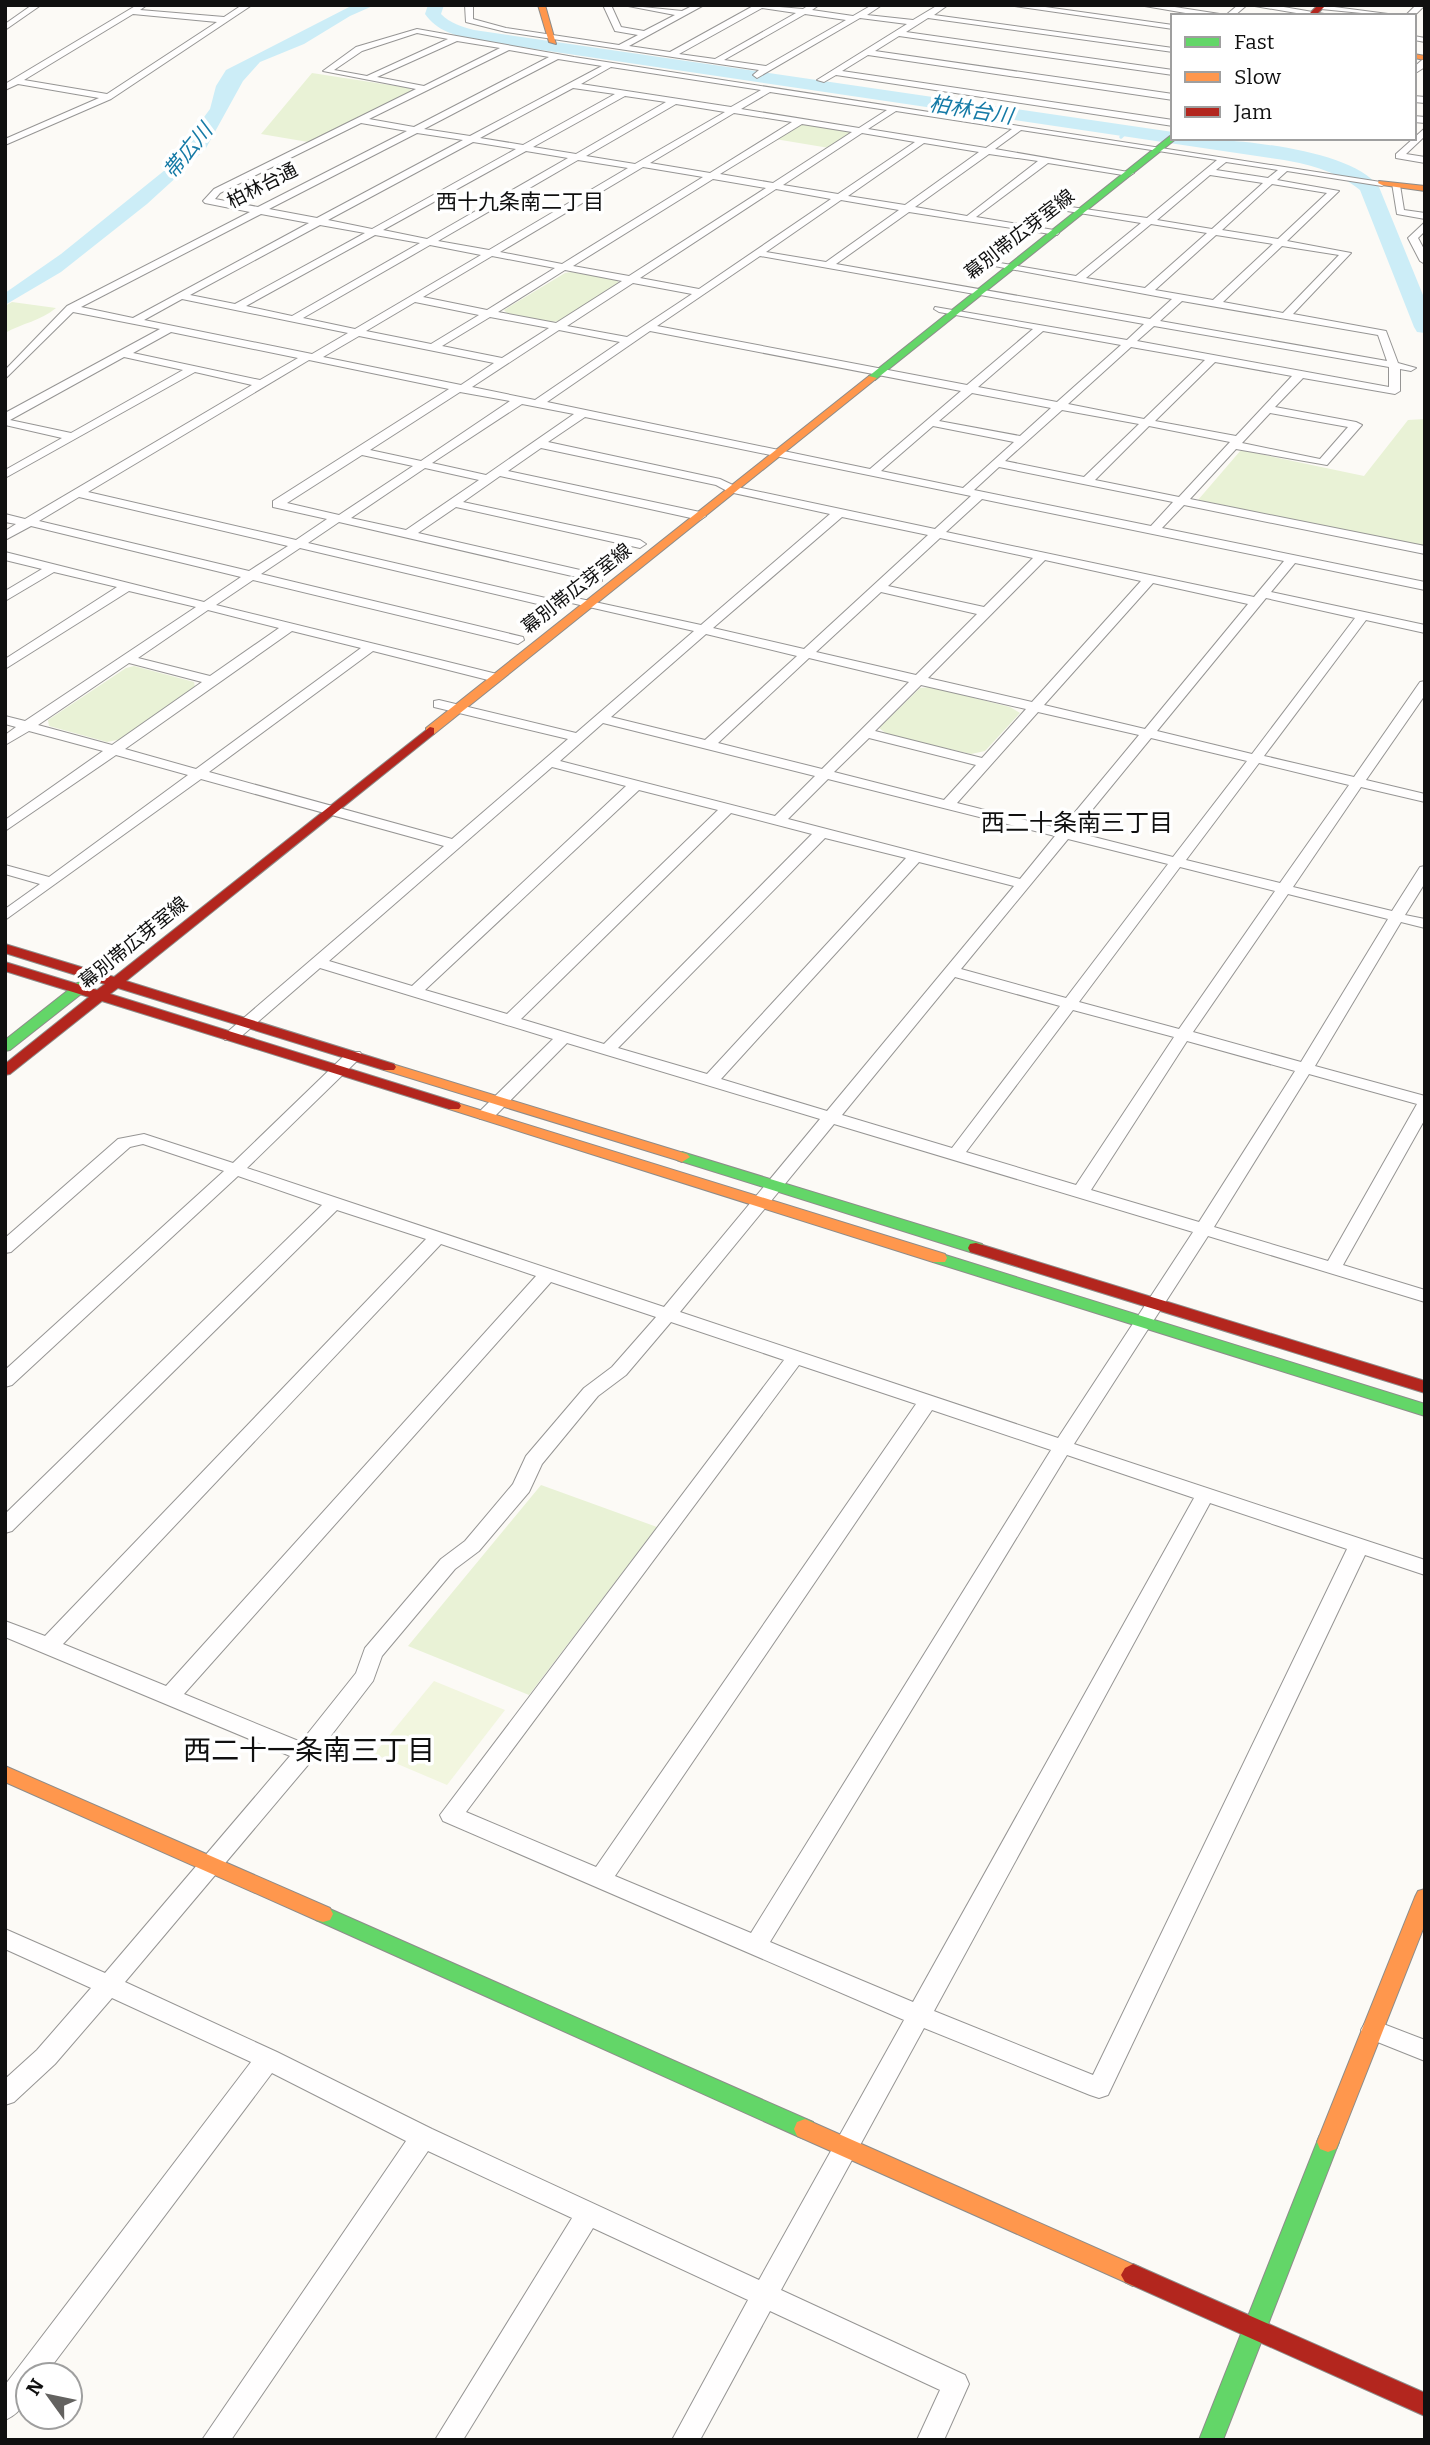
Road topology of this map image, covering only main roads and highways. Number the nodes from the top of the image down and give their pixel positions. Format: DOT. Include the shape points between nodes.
graph roads {
  1 [pos="541,5"];
  2 [pos="554,47"];
  3 [pos="1162,138"];
  4 [pos="1388,184"];
  5 [pos="1425,189"];
  6 [pos="870,372"];
  7 [pos="726,486"];
  8 [pos="304,810"];
  9 [pos="157,928"];
  10 [pos="5,948"];
  11 [pos="5,966"];
  12 [pos="96,976"];
  13 [pos="118,982"];
  14 [pos="79,989"];
  15 [pos="99,996"];
  16 [pos="5,1047"];
  17 [pos="5,1071"];
  18 [pos="766,1194"];
  19 [pos="1150,1314"];
  20 [pos="1425,1387"];
  21 [pos="1424,1406"];
  22 [pos="5,1773"];
  23 [pos="1425,1897"];
  24 [pos="1256,2329"];
  25 [pos="1425,2405"];
  26 [pos="1211,2440"];
  1 -- 2 [label="main road"];
  3 -- 6 [label="main road, 幕別帯広芽室線"];
  4 -- 5 [label="main road"];
  6 -- 7 [label="main road, 幕別帯広芽室線" via="761,450"];
  6 -- 7 [label="main road, 幕別帯広芽室線" via="779,453"];
  7 -- 8 [label="main road, 幕別帯広芽室線" via="680,512"];
  7 -- 13 [label="main road, 幕別帯広芽室線" via="700,516"];
  9 -- 12 [label="main road, 幕別帯広芽室線"];
  10 -- 12 [label="main road"];
  11 -- 14 [label="main road"];
  12 -- 13 [label="main road"];
  12 -- 14 [label="main road, 幕別帯広芽室線"];
  13 -- 15 [label="main road, 幕別帯広芽室線"];
  13 -- 18 [label="main road" via="501,1101"];
  14 -- 15 [label="main road"];
  14 -- 16 [label="main road, 幕別帯広芽室線"];
  15 -- 17 [label="main road, 幕別帯広芽室線"];
  15 -- 18 [label="main road" via="486,1115"];
  18 -- 19 [label="main road"];
  19 -- 20 [label="main road"];
  19 -- 21 [label="main road"];
  22 -- 24 [label="main road"];
  23 -- 24 [label="main road"];
  24 -- 25 [label="main road"];
  24 -- 26 [label="main road"];
}
